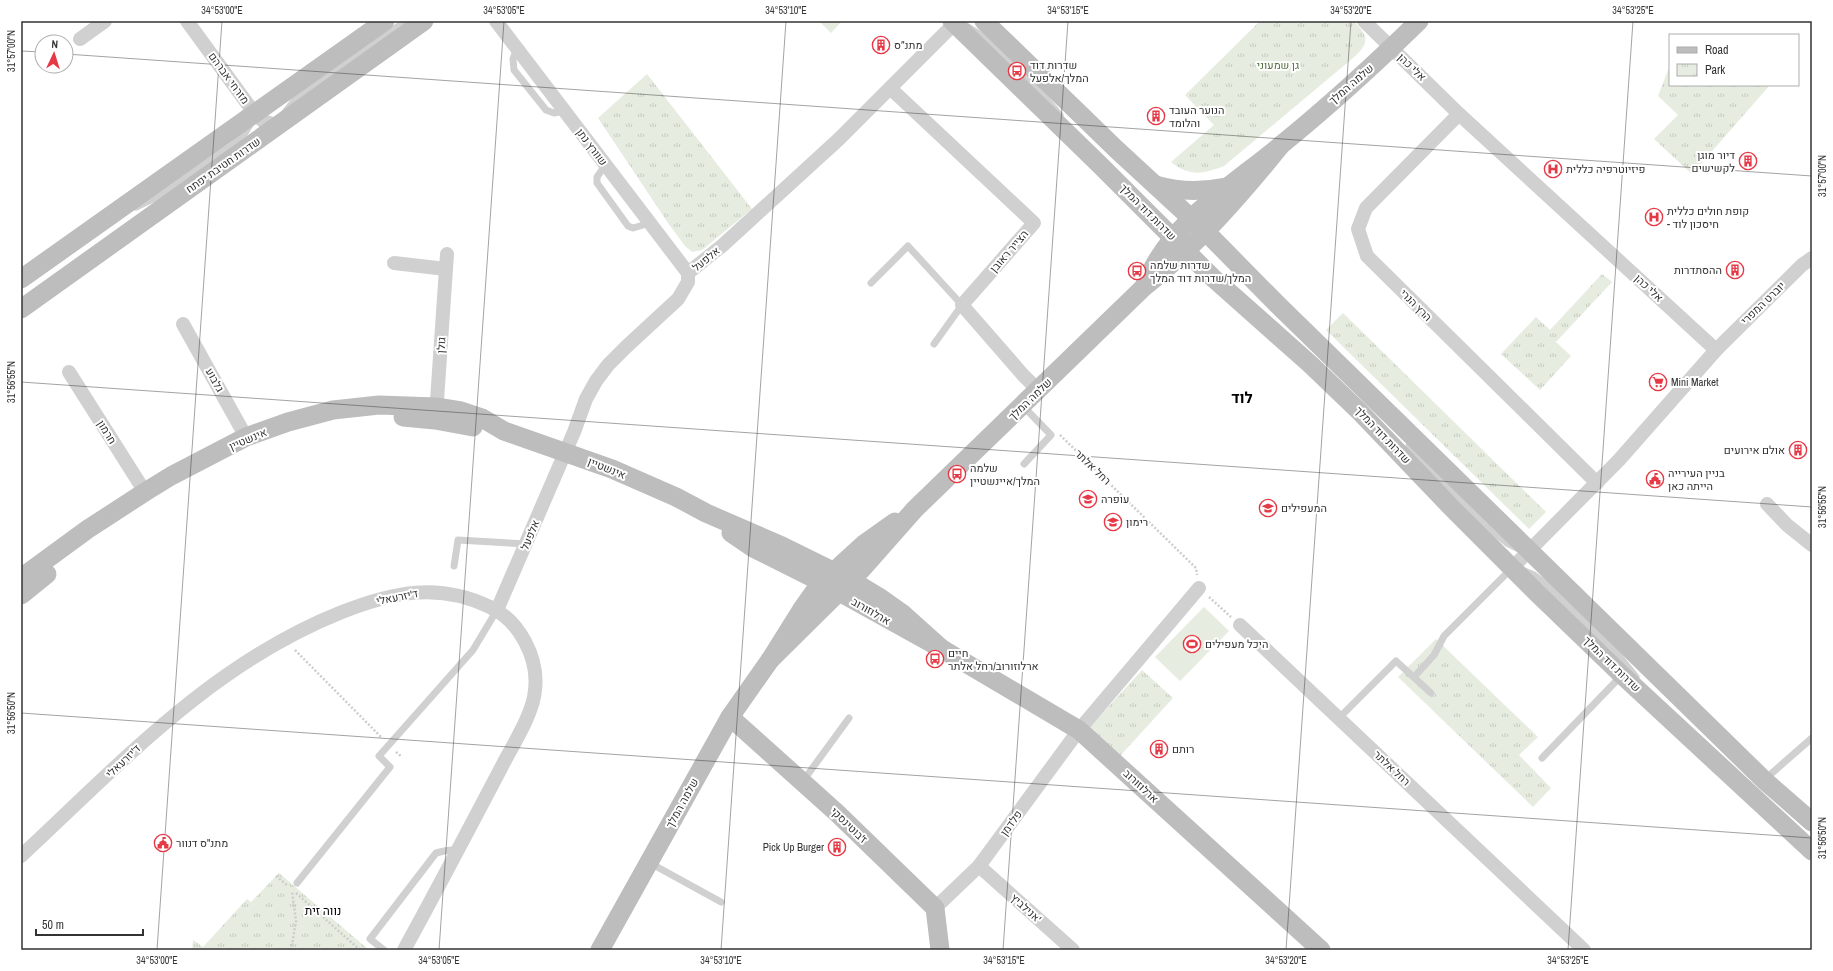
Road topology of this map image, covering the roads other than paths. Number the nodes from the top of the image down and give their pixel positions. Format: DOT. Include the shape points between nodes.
graph roads {
  1 [pos="105,21"];
  2 [pos="186,21"];
  3 [pos="385,21"];
  4 [pos="409,21"];
  5 [pos="424,21"];
  6 [pos="496,21"];
  7 [pos="984,21"];
  8 [pos="1364,21"];
  9 [pos="1419,21"];
  10 [pos="954,22"];
  11 [pos="80,39"];
  12 [pos="1392,48"];
  13 [pos="890,88"];
  14 [pos="255,114"];
  15 [pos="1459,114"];
  16 [pos="278,126"];
  17 [pos="1281,145"];
  18 [pos="606,164"];
  19 [pos="1155,185"];
  20 [pos="1228,186"];
  21 [pos="1192,218"];
  22 [pos="650,223"];
  23 [pos="1206,232"];
  24 [pos="1173,238"];
  25 [pos="1186,251"];
  26 [pos="447,254"];
  27 [pos="1812,258"];
  28 [pos="394,263"];
  29 [pos="446,270"];
  30 [pos="688,273"];
  31 [pos="21,279"];
  32 [pos="872,283"];
  33 [pos="1144,287"];
  34 [pos="962,305"];
  35 [pos="21,309"];
  36 [pos="183,324"];
  37 [pos="934,344"];
  38 [pos="1716,350"];
  39 [pos="69,372"];
  40 [pos="1039,390"];
  41 [pos="1023,406"];
  42 [pos="436,413"];
  43 [pos="246,437"];
  44 [pos="566,452"];
  45 [pos="1024,464"];
  46 [pos="1597,483"];
  47 [pos="145,492"];
  48 [pos="1767,504"];
  49 [pos="915,509"];
  50 [pos="526,544"];
  51 [pos="1812,545"];
  52 [pos="1529,550"];
  53 [pos="454,566"];
  54 [pos="1512,568"];
  55 [pos="828,577"];
  56 [pos="21,578"];
  57 [pos="845,586"];
  58 [pos="1199,588"];
  59 [pos="21,594"];
  60 [pos="497,610"];
  61 [pos="1240,625"];
  62 [pos="770,660"];
  63 [pos="1622,675"];
  64 [pos="1414,677"];
  65 [pos="1431,693"];
  66 [pos="1656,706"];
  67 [pos="730,717"];
  68 [pos="849,718"];
  69 [pos="1339,718"];
  70 [pos="1079,730"];
  71 [pos="1812,738"];
  72 [pos="1542,758"];
  73 [pos="1764,780"];
  74 [pos="803,782"];
  75 [pos="1812,822"];
  76 [pos="459,849"];
  77 [pos="1812,851"];
  78 [pos="21,856"];
  79 [pos="648,862"];
  80 [pos="979,866"];
  81 [pos="297,883"];
  82 [pos="722,902"];
  83 [pos="935,908"];
  84 [pos="384,950"];
  85 [pos="404,950"];
  86 [pos="600,950"];
  87 [pos="940,950"];
  88 [pos="1073,950"];
  89 [pos="1321,950"];
  90 [pos="1584,950"];
  1 -- 11 [label="street"];
  2 -- 14 [label="street, מזרחי אברהם"];
  3 -- 14 [label="street"];
  4 -- 16 [label="lane" via="292,102 284,111"];
  5 -- 16 [label="street, שדרות חטיבת יפתח"];
  6 -- 18 [label="street, שוורץ נתן"];
  7 -- 19 [label="street, שדרות דוד המלך"];
  8 -- 12 [label="street, אלי כהן"];
  9 -- 12 [label="street, שלמה המלך"];
  10 -- 13 [label="street, אלפעל"];
  10 -- 24 [label="street, שדרות דוד המלך"];
  12 -- 15 [label="street, אלי כהן"];
  12 -- 17 [label="street, שלמה המלך"];
  13 -- 30 [label="street, אלפעל" via="840,139 723,245"];
  13 -- 34 [label="street, הצייר ראובן" via="1034,223"];
  14 -- 16 [label="street, מזרחי אברהם" via="263,121"];
  14 -- 31 [label="street"];
  15 -- 38 [label="street, אלי כהן"];
  15 -- 46 [label="street, הרץ הנרי" via="1366,208 1358,229 1367,256"];
  16 -- 35 [label="street, שדרות חטיבת יפתח"];
  17 -- 20 [label="street, שלמה המלך"];
  17 -- 23 [label="street, שלמה המלך" via="1246,189"];
  18 -- 22 [label="street, שוורץ נתן"];
  18 -- 22 [label="lane" via="597,177 597,183 628,226 633,228"];
  19 -- 20 [label="street" via="1191,191"];
  19 -- 21 [label="street, שדרות דוד המלך"];
  20 -- 21 [label="street, שלמה המלך"];
  21 -- 23 [label="street, שדרות דוד המלך"];
  21 -- 24 [label="street, שלמה המלך"];
  22 -- 30 [label="street, שוורץ נתן"];
  23 -- 25 [label="street, שלמה המלך"];
  23 -- 52 [label="street, שדרות דוד המלך"];
  24 -- 25 [label="street, שדרות דוד המלך"];
  24 -- 33 [label="street, שלמה המלך" via="1158,257"];
  25 -- 33 [label="street, שלמה המלך"];
  25 -- 54 [label="street, שדרות דוד המלך" via="1220,285 1355,406"];
  26 -- 29 [label="street, גולן"];
  27 -- 38 [label="street, יוברט המפרי"];
  28 -- 29 [label="street"];
  29 -- 42 [label="street, גולן"];
  30 -- 44 [label="street, אלפעל" via="688,282 678,299 608,365 596,381 586,399"];
  32 -- 34 [label="lane" via="908,246"];
  33 -- 40 [label="street, שלמה המלך"];
  34 -- 37 [label="lane"];
  34 -- 40 [label="street"];
  36 -- 43 [label="street, גלבוע"];
  38 -- 46 [label="street"];
  39 -- 47 [label="street, חרמון"];
  40 -- 41 [label="street, שלמה המלך"];
  41 -- 45 [label="lane" via="1051,435"];
  41 -- 49 [label="street, שלמה המלך"];
  42 -- 43 [label="street, אינשטיין" via="379,405 333,410"];
  42 -- 44 [label="street, אינשטיין" via="468,413 504,431"];
  42 -- 59 [label="street, אינשטיין" via="354,419 299,432 253,448 144,506 102,533"];
  43 -- 47 [label="street, אינשטיין"];
  44 -- 50 [label="street, אלפעל"];
  44 -- 55 [label="street, אינשטיין" via="612,469 782,546"];
  46 -- 52 [label="street"];
  47 -- 56 [label="street, אינשטיין" via="88,529"];
  48 -- 51 [label="street" via="1787,525"];
  49 -- 55 [label="street, שלמה המלך" via="864,544"];
  49 -- 57 [label="street, שלמה המלך"];
  50 -- 53 [label="lane" via="458,540"];
  50 -- 60 [label="street, אלפעל"];
  52 -- 54 [label="street"];
  52 -- 73 [label="street, שדרות דוד המלך"];
  54 -- 63 [label="street, שדרות דוד המלך"];
  54 -- 64 [label="lane" via="1444,636 1434,655"];
  54 -- 66 [label="lane" via="1534,575 1546,583 1614,650"];
  55 -- 57 [label="street, אינשטיין"];
  55 -- 62 [label="street, שלמה המלך" via="802,609"];
  57 -- 62 [label="street, שלמה המלך"];
  57 -- 70 [label="street, ארלוזורוב" via="891,605 942,649"];
  58 -- 70 [label="street"];
  60 -- 76 [label="street, ד'יזרעאלי" via="511,622 529,651 536,677 536,691 525,721"];
  60 -- 78 [label="street, ד'יזרעאלי" via="479,601 449,593 420,591 357,606 313,624 229,672 182,708"];
  60 -- 81 [label="lane" via="472,650 378,756 390,767"];
  61 -- 69 [label="street, רחל אלתר"];
  62 -- 67 [label="street, שלמה המלך"];
  63 -- 66 [label="street, שדרות דוד המלך"];
  63 -- 72 [label="lane"];
  64 -- 65 [label="lane"];
  64 -- 69 [label="lane" via="1396,660"];
  66 -- 77 [label="street, שדרות דוד המלך"];
  67 -- 74 [label="street, ז'בוטינסקי"];
  67 -- 79 [label="street, שלמה המלך"];
  68 -- 74 [label="lane"];
  69 -- 90 [label="street, רחל אלתר"];
  70 -- 80 [label="street, פלדמן"];
  70 -- 89 [label="street, ארלוזורוב"];
  71 -- 73 [label="lane"];
  73 -- 75 [label="street, שדרות דוד המלך"];
  74 -- 83 [label="street, ז'בוטינסקי"];
  76 -- 84 [label="lane" via="436,853 370,939"];
  76 -- 85 [label="street, ד'יזרעאלי"];
  79 -- 82 [label="lane"];
  79 -- 86 [label="street, שלמה המלך"];
  80 -- 83 [label="street, פלדמן"];
  80 -- 88 [label="street, אנילביץ'"];
  83 -- 87 [label="street"];
}
